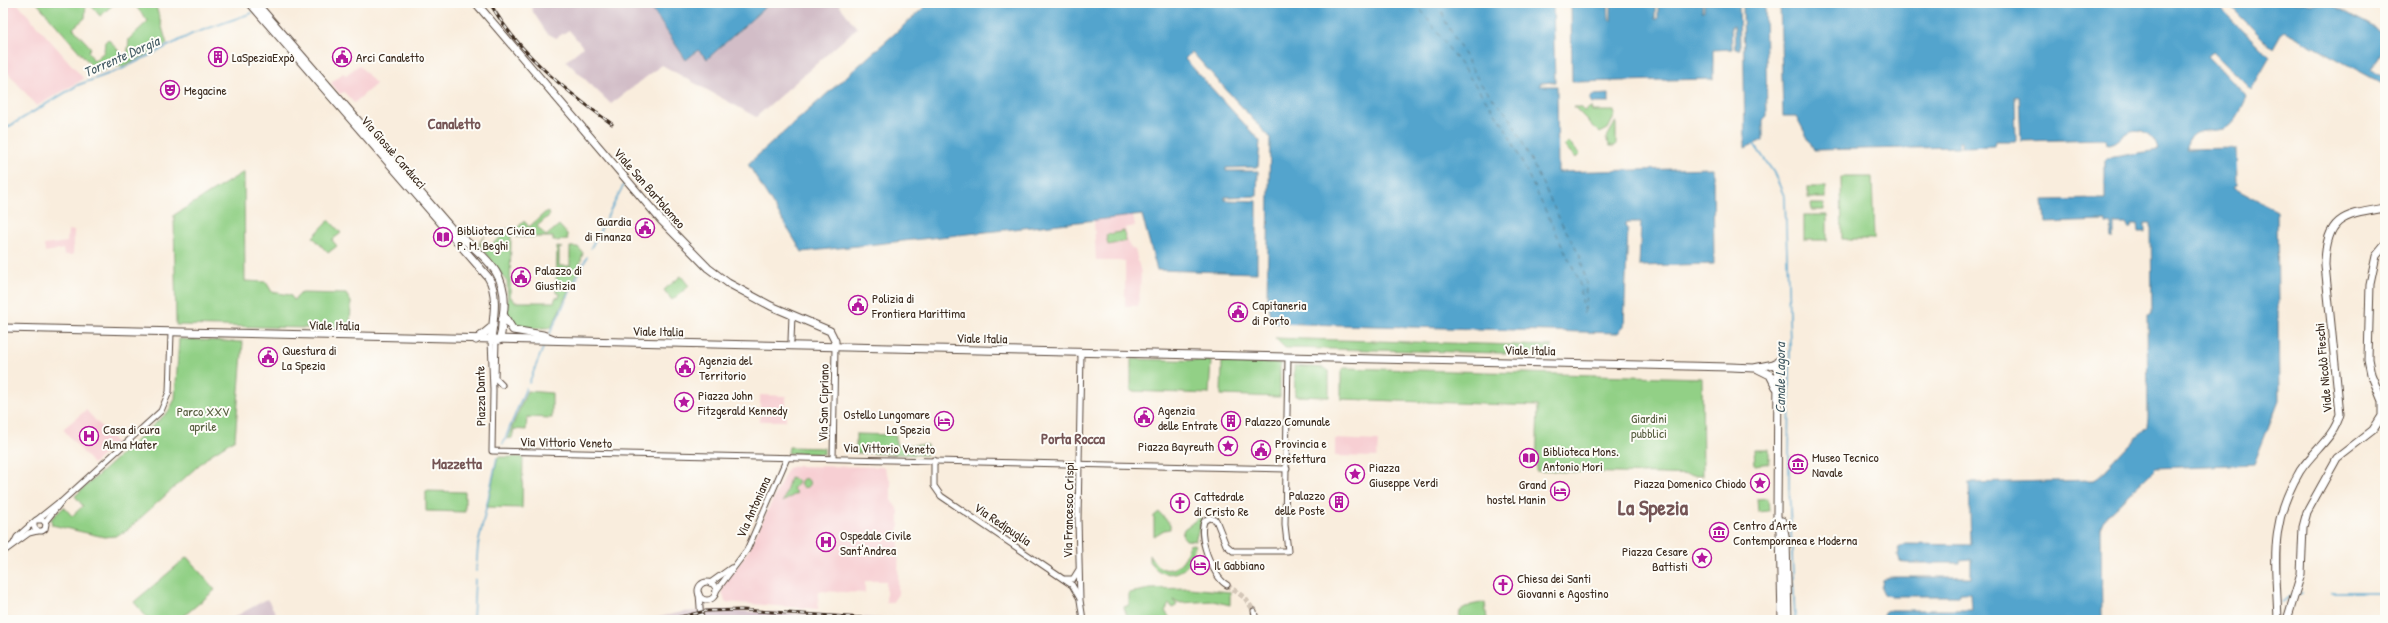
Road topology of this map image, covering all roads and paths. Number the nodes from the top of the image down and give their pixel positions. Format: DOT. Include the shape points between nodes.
graph roads {
  1 [pos="250,3"];
  2 [pos="256,3"];
  3 [pos="476,3"];
  4 [pos="2385,208"];
  5 [pos="2385,245"];
  6 [pos="503,315"];
  7 [pos="792,315"];
  8 [pos="493,326"];
  9 [pos="3,328"];
  10 [pos="171,333"];
  11 [pos="476,340"];
  12 [pos="495,340"];
  13 [pos="556,341"];
  14 [pos="791,341"];
  15 [pos="835,347"];
  16 [pos="1081,353"];
  17 [pos="1288,358"];
  18 [pos="502,385"];
  19 [pos="492,451"];
  20 [pos="787,458"];
  21 [pos="833,458"];
  22 [pos="934,460"];
  23 [pos="1080,464"];
  24 [pos="1287,469"];
  25 [pos="61,502"];
  26 [pos="1778,512"];
  27 [pos="36,521"];
  28 [pos="45,522"];
  29 [pos="37,531"];
  30 [pos="14,543"];
  31 [pos="3,552"];
  32 [pos="737,564"];
  33 [pos="1078,570"];
  34 [pos="1063,579"];
  35 [pos="710,582"];
  36 [pos="1227,585"];
  37 [pos="716,591"];
  38 [pos="699,594"];
  39 [pos="705,599"];
  40 [pos="1080,600"];
  41 [pos="701,610"];
  42 [pos="1254,611"];
  43 [pos="701,620"];
  44 [pos="1083,620"];
  45 [pos="1256,620"];
  46 [pos="1782,620"];
  47 [pos="1788,620"];
  48 [pos="2278,620"];
  49 [pos="2287,620"];
  1 -- 8 [label="main road, Via Giosuè Carducci" via="488,277 493,289"];
  2 -- 6 [label="main road, Via Giosuè Carducci" via="451,228 478,250 500,276 503,283"];
  3 -- 7 [label="main road, Viale San Bartolomeo" via="661,220 704,264 728,283"];
  4 -- 48 [label="main road, Viale Nicolò Fieschi" via="2344,216 2335,224 2327,243 2324,265 2340,414 2326,442 2300,471 2278,521"];
  5 -- 49 [label="main road" via="2376,256 2370,284 2368,359 2383,405 2382,416 2373,430 2337,458 2307,512 2303,527 2300,582"];
  6 -- 12 [label="main road, Via Giosuè Carducci"];
  6 -- 13 [label="main road" via="513,330 543,335"];
  7 -- 14 [label="street"];
  7 -- 15 [label="main road, Viale San Bartolomeo" via="830,331"];
  8 -- 11 [label="main road"];
  8 -- 12 [label="main road, Via Giosuè Carducci"];
  9 -- 10 [label="main road, Viale Italia"];
  10 -- 11 [label="main road, Viale Italia"];
  10 -- 25 [label="street" via="169,392 161,411"];
  11 -- 12 [label="main road, Viale Italia"];
  12 -- 13 [label="main road, Viale Italia"];
  12 -- 18 [label="street, Piazza Dante" via="495,378"];
  12 -- 19 [label="street, Piazza Dante"];
  13 -- 15 [label="main road, Viale Italia"];
  15 -- 16 [label="main road, Viale Italia"];
  15 -- 21 [label="street, Via San Cipriano"];
  16 -- 17 [label="main road, Viale Italia"];
  16 -- 23 [label="street, Via Francesco Crispi"];
  17 -- 24 [label="street"];
  17 -- 26 [label="main road, Viale Italia" via="1595,364 1600,368 1641,369 1647,366 1772,369 1776,389"];
  19 -- 20 [label="street, Via Vittorio Veneto"];
  20 -- 21 [label="street, Via Vittorio Veneto"];
  20 -- 32 [label="street, Via Antoniana" via="746,550"];
  21 -- 22 [label="street, Via Vittorio Veneto"];
  22 -- 23 [label="street, Via Vittorio Veneto"];
  22 -- 34 [label="street, Via Redipuglia" via="934,486 941,496"];
  23 -- 24 [label="street, Via Vittorio Veneto"];
  23 -- 33 [label="street, Via Francesco Crispi"];
  24 -- 36 [label="street" via="1284,525 1288,551 1233,551 1226,545 1215,519 1205,520 1202,526 1207,552 1220,582"];
  25 -- 27 [label="street" via="51,507"];
  25 -- 28 [label="street"];
  26 -- 46 [label="main road"];
  26 -- 47 [label="main road" via="1786,540"];
  27 -- 28 [label="street"];
  27 -- 29 [label="street"];
  27 -- 30 [label="street"];
  28 -- 29 [label="street" via="44,530"];
  29 -- 30 [label="street"];
  30 -- 31 [label="street"];
  32 -- 35 [label="street, Via Antoniana"];
  32 -- 37 [label="street, Via Antoniana"];
  33 -- 34 [label="street" via="1073,579"];
  33 -- 40 [label="street, Via Francesco Crispi"];
  34 -- 40 [label="street, Via Redipuglia" via="1074,588"];
  35 -- 37 [label="street"];
  35 -- 38 [label="street" via="700,586"];
  37 -- 39 [label="street" via="711,598"];
  38 -- 39 [label="street"];
  38 -- 41 [label="street"];
  39 -- 41 [label="street"];
  40 -- 44 [label="street, Via Francesco Crispi"];
  41 -- 43 [label="street"];
  42 -- 45 [label="street"];
}
